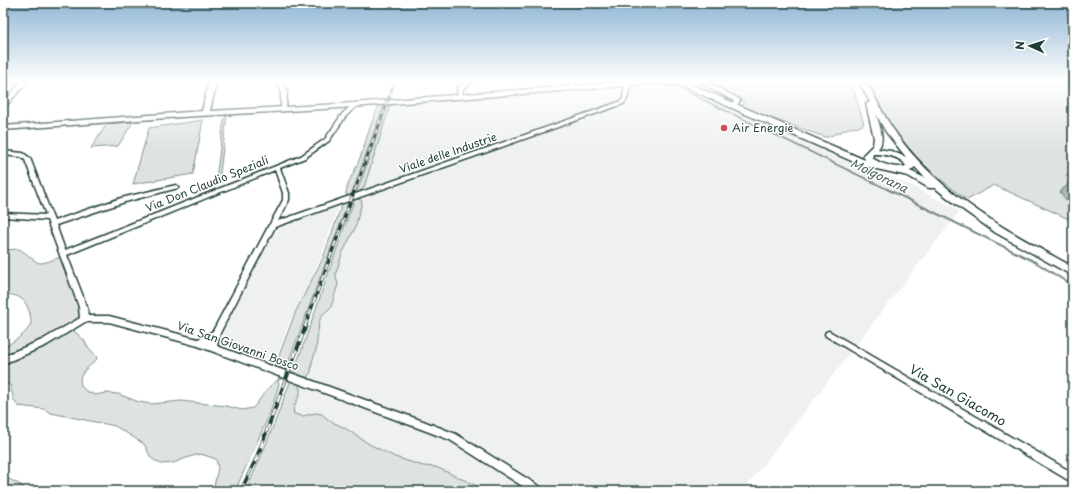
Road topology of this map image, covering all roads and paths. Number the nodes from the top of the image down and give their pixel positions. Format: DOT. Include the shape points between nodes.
graph roads {
  1 [pos="208,104"];
  2 [pos="284,104"];
  3 [pos="356,104"];
  4 [pos="618,104"];
  5 [pos="728,104"];
  6 [pos="735,104"];
  7 [pos="870,104"];
  8 [pos="876,104"];
  9 [pos="339,106"];
  10 [pos="732,106"];
  11 [pos="284,109"];
  12 [pos="206,113"];
  13 [pos="344,115"];
  14 [pos="886,124"];
  15 [pos="3,128"];
  16 [pos="827,147"];
  17 [pos="3,153"];
  18 [pos="869,153"];
  19 [pos="910,163"];
  20 [pos="277,168"];
  21 [pos="891,168"];
  22 [pos="176,187"];
  23 [pos="950,196"];
  24 [pos="3,214"];
  25 [pos="51,221"];
  26 [pos="271,226"];
  27 [pos="1014,239"];
  28 [pos="63,254"];
  29 [pos="1073,272"];
  30 [pos="84,319"];
  31 [pos="216,333"];
  32 [pos="829,334"];
  33 [pos="199,343"];
  34 [pos="212,348"];
  35 [pos="3,360"];
  36 [pos="1073,478"];
  37 [pos="539,491"];
  1 -- 12 [label="main road"];
  2 -- 11 [label="street"];
  3 -- 9 [label="main road"];
  3 -- 13 [label="street, Via Don Claudio Speziali"];
  4 -- 26 [label="street, Viale delle Industrie"];
  5 -- 10 [label="main road"];
  6 -- 10 [label="street"];
  7 -- 18 [label="main road" via="878,145"];
  8 -- 14 [label="main road"];
  9 -- 11 [label="main road"];
  9 -- 13 [label="street" via="344,110"];
  10 -- 16 [label="main road"];
  11 -- 12 [label="main road"];
  12 -- 15 [label="main road"];
  13 -- 20 [label="street, Via Don Claudio Speziali" via="320,146 303,157"];
  14 -- 19 [label="main road"];
  14 -- 23 [label="main road" via="916,163"];
  16 -- 18 [label="main road" via="854,154"];
  16 -- 21 [label="main road" via="866,164"];
  17 -- 25 [label="street" via="23,155 28,159"];
  18 -- 19 [label="main road" via="884,153"];
  18 -- 21 [label="main road" via="867,157 870,160"];
  19 -- 21 [label="main road" via="908,169"];
  19 -- 23 [label="main road"];
  20 -- 26 [label="street" via="286,196"];
  20 -- 28 [label="street, Via Don Claudio Speziali"];
  21 -- 27 [label="main road" via="919,178 967,213"];
  22 -- 25 [label="street"];
  23 -- 27 [label="main road"];
  24 -- 25 [label="street"];
  25 -- 28 [label="street"];
  26 -- 31 [label="street"];
  27 -- 29 [label="main road"];
  28 -- 30 [label="street" via="83,306"];
  30 -- 33 [label="street, Via San Giovanni Bosco" via="108,319"];
  30 -- 35 [label="street" via="35,347"];
  31 -- 33 [label="street"];
  31 -- 34 [label="street"];
  32 -- 36 [label="street, Via San Giacomo"];
  33 -- 34 [label="street, Via San Giovanni Bosco"];
  34 -- 37 [label="street, Via San Giovanni Bosco" via="453,437"];
}
